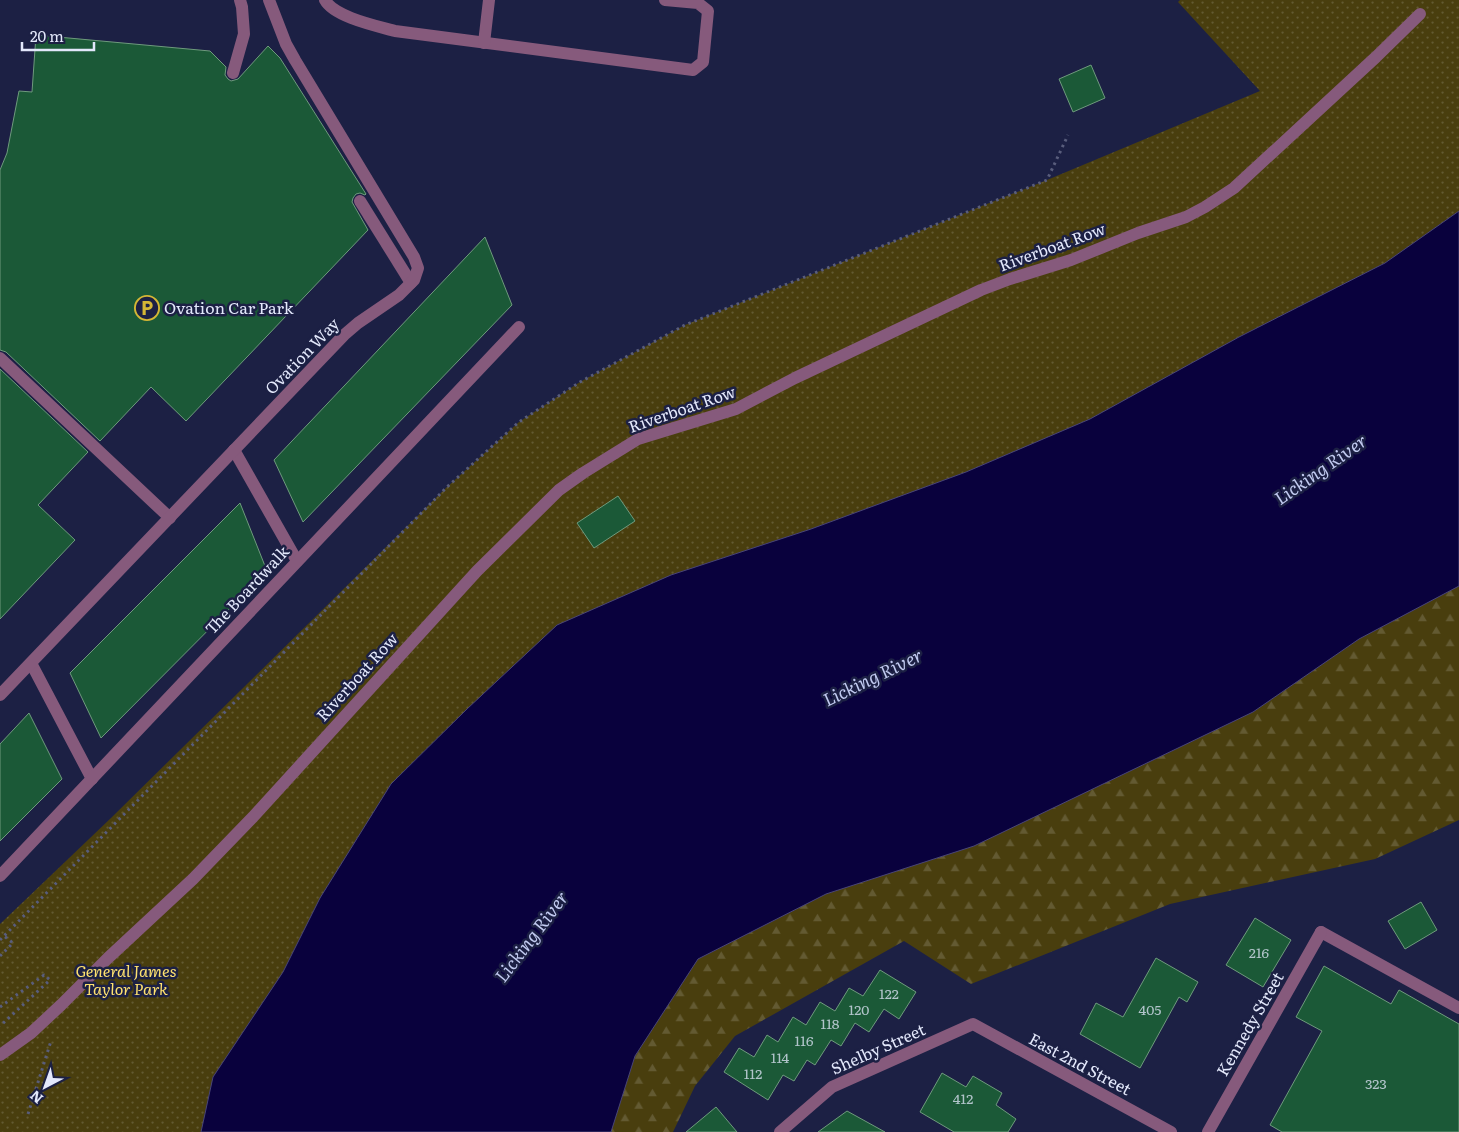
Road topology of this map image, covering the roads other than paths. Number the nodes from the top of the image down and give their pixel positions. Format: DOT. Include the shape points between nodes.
graph roads {
  1 [pos="240,0"];
  2 [pos="269,0"];
  3 [pos="325,0"];
  4 [pos="489,0"];
  5 [pos="665,0"];
  6 [pos="1420,14"];
  7 [pos="484,42"];
  8 [pos="233,73"];
  9 [pos="360,201"];
  10 [pos="411,283"];
  11 [pos="519,327"];
  12 [pos="0,358"];
  13 [pos="234,450"];
  14 [pos="170,518"];
  15 [pos="297,561"];
  16 [pos="31,663"];
  17 [pos="0,695"];
  18 [pos="92,779"];
  19 [pos="0,876"];
  20 [pos="1459,1008"];
  21 [pos="973,1024"];
  22 [pos="0,1055"];
  23 [pos="785,1131"];
  24 [pos="1172,1132"];
  25 [pos="1208,1132"];
  1 -- 8 [label="street" via="244,34"];
  2 -- 10 [label="street" via="294,60 414,256 418,268"];
  3 -- 7 [label="street" via="327,5 352,19 395,31"];
  4 -- 7 [label="street"];
  5 -- 7 [label="street" via="698,3 708,11 703,62 693,70"];
  6 -- 22 [label="street, Riverboat Row" via="1234,188 1199,210 1071,260 982,290 736,409 638,439 559,490 476,571 193,879 31,1033"];
  9 -- 10 [label="street"];
  10 -- 13 [label="street, Ovation Way" via="344,335"];
  11 -- 15 [label="street, The Boardwalk"];
  12 -- 14 [label="street"];
  13 -- 14 [label="street, Ovation Way"];
  13 -- 15 [label="street"];
  14 -- 16 [label="street, Ovation Way"];
  15 -- 18 [label="street, The Boardwalk"];
  16 -- 17 [label="street, Ovation Way"];
  16 -- 18 [label="street"];
  18 -- 19 [label="street, The Boardwalk"];
  20 -- 25 [label="street, Kennedy Street" via="1321,932"];
  21 -- 23 [label="street, Shelby Street" via="832,1087"];
  21 -- 24 [label="street, East 2nd Street"];
}
